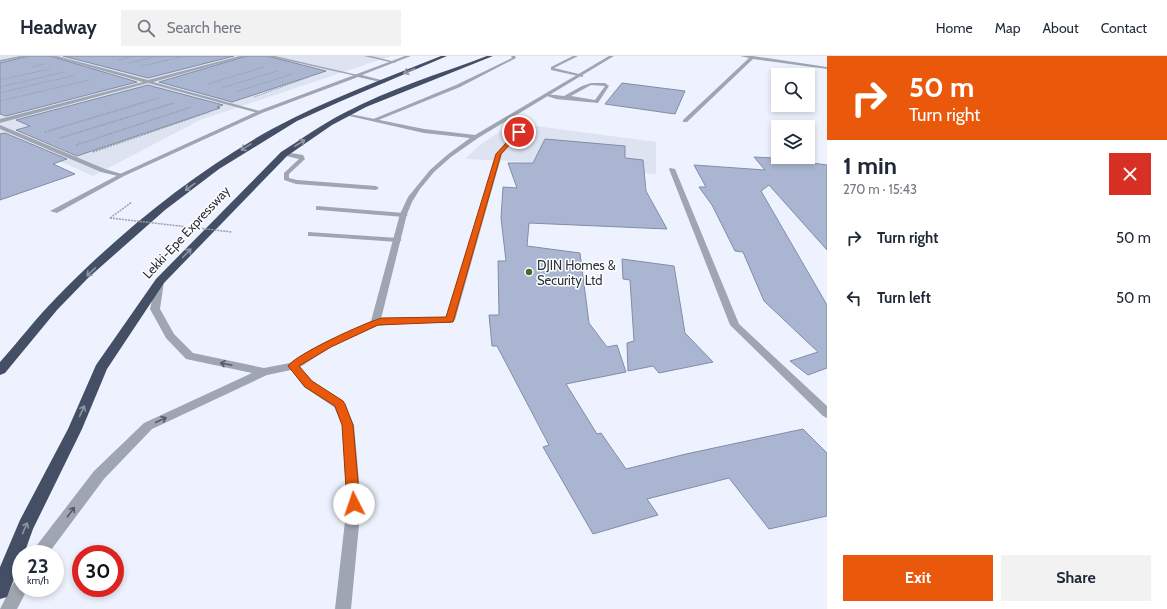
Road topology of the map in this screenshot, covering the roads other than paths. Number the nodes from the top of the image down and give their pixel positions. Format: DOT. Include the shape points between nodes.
graph roads {
  1 [pos="26,56"];
  2 [pos="53,56"];
  3 [pos="244,56"];
  4 [pos="270,56"];
  5 [pos="366,56"];
  6 [pos="384,56"];
  7 [pos="410,56"];
  8 [pos="445,56"];
  9 [pos="480,56"];
  10 [pos="491,56"];
  11 [pos="513,56"];
  12 [pos="576,56"];
  13 [pos="612,56"];
  14 [pos="742,56"];
  15 [pos="793,56"];
  16 [pos="755,57"];
  17 [pos="377,58"];
  18 [pos="790,60"];
  19 [pos="0,61"];
  20 [pos="394,62"];
  21 [pos="827,67"];
  22 [pos="452,71"];
  23 [pos="356,75"];
  24 [pos="581,76"];
  25 [pos="146,82"];
  26 [pos="384,82"];
  27 [pos="546,95"];
  28 [pos="566,97"];
  29 [pos="260,112"];
  30 [pos="347,114"];
  31 [pos="374,120"];
  32 [pos="0,121"];
  33 [pos="685,121"];
  34 [pos="0,127"];
  35 [pos="519,132"];
  36 [pos="476,137"];
  37 [pos="284,154"];
  38 [pos="672,169"];
  39 [pos="122,175"];
  40 [pos="376,188"];
  41 [pos="319,208"];
  42 [pos="54,211"];
  43 [pos="404,215"];
  44 [pos="311,234"];
  45 [pos="398,240"];
  46 [pos="160,281"];
  47 [pos="375,323"];
  48 [pos="293,366"];
  49 [pos="0,370"];
  50 [pos="264,372"];
  51 [pos="827,413"];
  52 [pos="46,545"];
  53 [pos="0,590"];
  54 [pos="15,597"];
  55 [pos="8,609"];
  56 [pos="342,609"];
  1 -- 19 [label="street"];
  2 -- 25 [label="street"];
  3 -- 25 [label="street"];
  4 -- 23 [label="street"];
  5 -- 17 [label="street"];
  6 -- 17 [label="street"];
  7 -- 20 [label="street"];
  8 -- 26 [label="highway, Lekki-Epe Expressway, one-way"];
  9 -- 22 [label="highway" via="460,63"];
  10 -- 22 [label="highway, Lekki-Epe Expressway"];
  11 -- 31 [label="street" via="514,58 458,86"];
  12 -- 24 [label="street" via="552,68"];
  13 -- 24 [label="street"];
  14 -- 16 [label="street"];
  15 -- 18 [label="street"];
  16 -- 18 [label="street"];
  16 -- 21 [label="street"];
  16 -- 33 [label="street"];
  17 -- 20 [label="street"];
  18 -- 21 [label="street"];
  20 -- 23 [label="street"];
  22 -- 30 [label="highway, Lekki-Epe Expressway" via="387,95"];
  23 -- 26 [label="street"];
  23 -- 29 [label="street"];
  24 -- 27 [label="street"];
  25 -- 29 [label="street"];
  25 -- 32 [label="street"];
  26 -- 49 [label="highway, Lekki-Epe Expressway, one-way" via="323,106 273,132 239,152 177,197 130,235 61,300"];
  27 -- 28 [label="street"];
  27 -- 36 [label="street"];
  28 -- 28 [label="street" via="596,102 607,86 590,84"];
  29 -- 39 [label="street"];
  30 -- 31 [label="street"];
  37 -- 30 [label="highway, Lekki-Epe Expressway, one-way"];
  31 -- 36 [label="street" via="424,131"];
  34 -- 39 [label="street" via="103,171"];
  35 -- 47 [label="street" via="499,154 450,320"];
  36 -- 43 [label="street" via="457,148 423,181 411,197"];
  37 -- 40 [label="street" via="301,156 302,159 286,174 286,179"];
  46 -- 37 [label="highway, Lekki-Epe Expressway, one-way"];
  38 -- 51 [label="street" via="735,326"];
  39 -- 42 [label="street"];
  41 -- 43 [label="street"];
  43 -- 45 [label="street"];
  44 -- 45 [label="street"];
  45 -- 47 [label="street"];
  50 -- 46 [label="street, one-way" via="190,356 170,336 155,308"];
  53 -- 46 [label="highway, Lekki-Epe Expressway, one-way" via="26,526 101,368"];
  47 -- 48 [label="street" via="327,345"];
  48 -- 50 [label="street"];
  48 -- 56 [label="street" via="308,384 339,404 348,425 354,504"];
  52 -- 50 [label="street, one-way" via="99,475 148,426"];
  54 -- 55 [label="street"];
}
